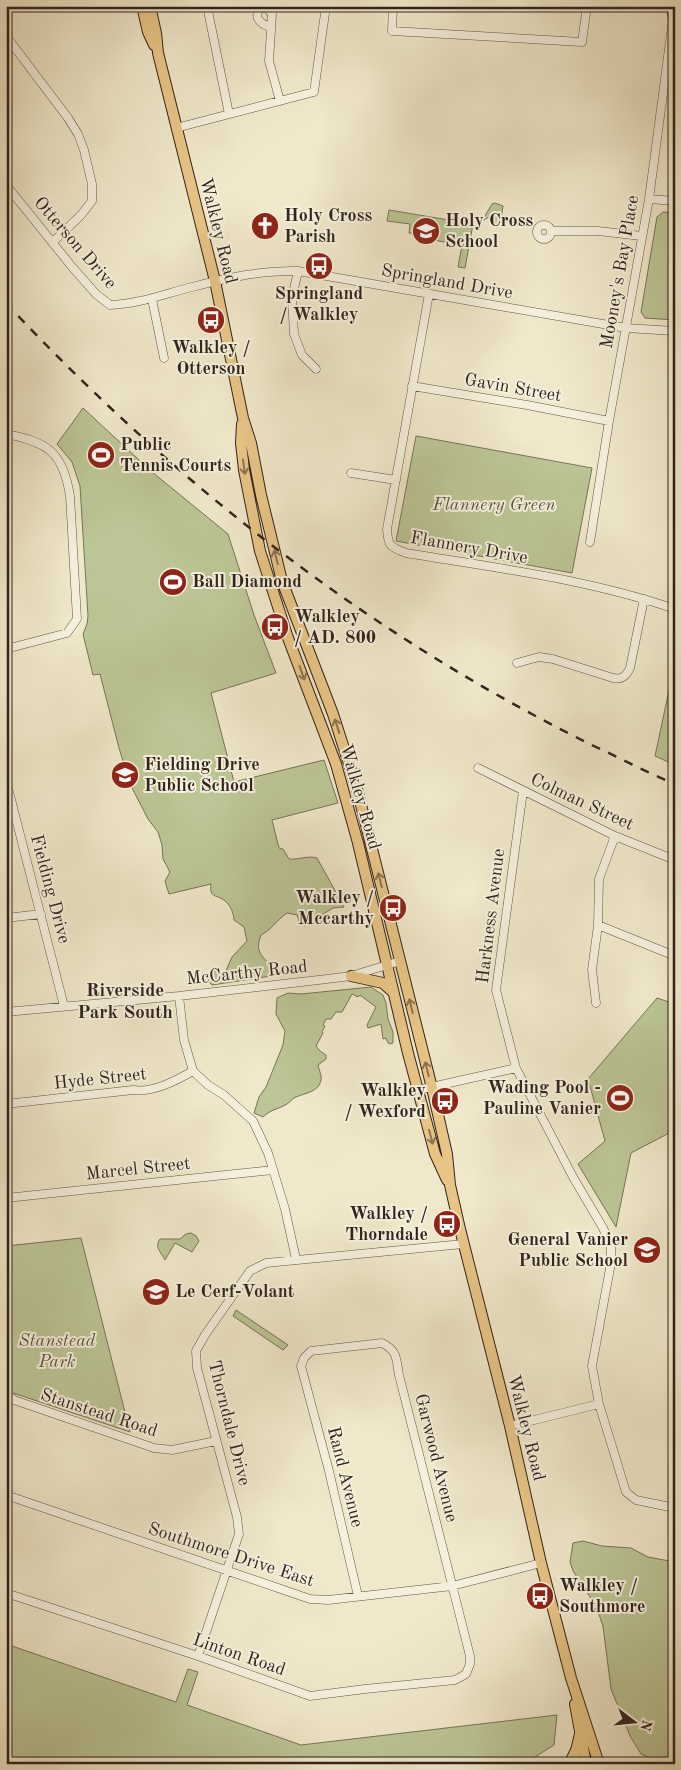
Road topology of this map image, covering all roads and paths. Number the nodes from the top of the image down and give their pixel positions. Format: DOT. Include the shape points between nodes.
graph roads {
  1 [pos="142,6"];
  2 [pos="150,6"];
  3 [pos="207,6"];
  4 [pos="319,6"];
  5 [pos="393,6"];
  6 [pos="587,6"];
  7 [pos="325,10"];
  8 [pos="673,11"];
  9 [pos="270,27"];
  10 [pos="6,36"];
  11 [pos="158,53"];
  12 [pos="280,101"];
  13 [pos="229,114"];
  14 [pos="176,128"];
  15 [pos="6,185"];
  16 [pos="649,199"];
  17 [pos="675,200"];
  18 [pos="551,231"];
  19 [pos="642,236"];
  20 [pos="53,242"];
  21 [pos="298,271"];
  22 [pos="215,281"];
  23 [pos="429,294"];
  24 [pos="152,299"];
  25 [pos="626,328"];
  26 [pos="675,331"];
  27 [pos="164,358"];
  28 [pos="316,369"];
  29 [pos="412,386"];
  30 [pos="243,418"];
  31 [pos="609,421"];
  32 [pos="6,434"];
  33 [pos="351,473"];
  34 [pos="396,480"];
  35 [pos="590,542"];
  36 [pos="644,599"];
  37 [pos="675,609"];
  38 [pos="6,649"];
  39 [pos="517,663"];
  40 [pos="478,768"];
  41 [pos="6,780"];
  42 [pos="523,791"];
  43 [pos="10,815"];
  44 [pos="615,836"];
  45 [pos="675,860"];
  46 [pos="41,914"];
  47 [pos="6,918"];
  48 [pos="598,925"];
  49 [pos="675,956"];
  50 [pos="400,961"];
  51 [pos="386,964"];
  52 [pos="351,976"];
  53 [pos="393,992"];
  54 [pos="179,996"];
  55 [pos="596,1003"];
  56 [pos="64,1006"];
  57 [pos="6,1012"];
  58 [pos="516,1068"];
  59 [pos="193,1071"];
  60 [pos="432,1088"];
  61 [pos="418,1090"];
  62 [pos="6,1104"];
  63 [pos="273,1170"];
  64 [pos="450,1185"];
  65 [pos="6,1198"];
  66 [pos="463,1244"];
  67 [pos="296,1259"];
  68 [pos="301,1366"];
  69 [pos="6,1392"];
  70 [pos="599,1404"];
  71 [pos="510,1426"];
  72 [pos="216,1441"];
  73 [pos="6,1495"];
  74 [pos="675,1508"];
  75 [pos="541,1563"];
  76 [pos="227,1572"];
  77 [pos="452,1586"];
  78 [pos="6,1592"];
  79 [pos="358,1596"];
  80 [pos="198,1656"];
  81 [pos="466,1674"];
  82 [pos="571,1678"];
  83 [pos="580,1736"];
  84 [pos="570,1764"];
  85 [pos="586,1764"];
  86 [pos="599,1764"];
  1 -- 11 [label="main road, Walkley Road" via="148,32"];
  2 -- 11 [label="main road, Walkley Road"];
  3 -- 13 [label="street"];
  4 -- 7 [label="street"];
  5 -- 6 [label="street" via="392,31 582,42"];
  7 -- 12 [label="street" via="314,92"];
  8 -- 16 [label="street, Mooney's Bay Place"];
  9 -- 12 [label="street" via="269,61"];
  10 -- 20 [label="street" via="78,134 92,184 92,201"];
  11 -- 14 [label="main road, Walkley Road"];
  12 -- 13 [label="street"];
  13 -- 14 [label="street"];
  14 -- 22 [label="main road, Walkley Road"];
  15 -- 20 [label="street, Otterson Drive"];
  16 -- 17 [label="street"];
  16 -- 19 [label="street, Mooney's Bay Place"];
  18 -- 19 [label="street" via="598,231"];
  19 -- 25 [label="street, Mooney's Bay Place"];
  20 -- 24 [label="street, Otterson Drive" via="110,306"];
  21 -- 22 [label="street, Springland Drive" via="259,272"];
  21 -- 23 [label="street, Springland Drive"];
  21 -- 28 [label="street" via="292,298 294,334 302,354"];
  22 -- 24 [label="street, Otterson Drive"];
  22 -- 30 [label="main road, Walkley Road"];
  23 -- 25 [label="street, Springland Drive"];
  23 -- 29 [label="street, Flannery Drive"];
  24 -- 27 [label="street"];
  25 -- 26 [label="street, Springland Drive"];
  25 -- 31 [label="street, Mooney's Bay Place"];
  29 -- 31 [label="street, Gavin Street"];
  29 -- 34 [label="street, Flannery Drive"];
  50 -- 30 [label="main road, Walkley Road, one-way" via="357,789 333,714 282,581"];
  30 -- 51 [label="main road, Walkley Road, one-way" via="242,452 260,551 288,638 336,764"];
  31 -- 35 [label="street, Mooney's Bay Place"];
  32 -- 38 [label="street" via="32,439 47,447 59,460 67,477 77,619 67,633"];
  33 -- 34 [label="street"];
  34 -- 36 [label="street, Flannery Drive" via="387,528 388,541 393,549 579,582"];
  36 -- 37 [label="street, Flannery Drive"];
  36 -- 39 [label="street" via="630,668 624,677 612,678 539,656"];
  40 -- 42 [label="street, Colman Street"];
  41 -- 43 [label="street, Fielding Drive"];
  42 -- 44 [label="street, Colman Street"];
  42 -- 58 [label="street, Harkness Avenue" via="496,990"];
  43 -- 46 [label="street, Fielding Drive"];
  44 -- 45 [label="street, Colman Street"];
  44 -- 48 [label="street" via="599,879"];
  46 -- 47 [label="street"];
  46 -- 56 [label="street, Fielding Drive"];
  48 -- 49 [label="street"];
  48 -- 55 [label="street" via="592,970"];
  50 -- 51 [label="street, McCarthy Road"];
  60 -- 50 [label="main road, Walkley Road, one-way"];
  51 -- 52 [label="street, McCarthy Road"];
  51 -- 53 [label="main road, Walkley Road"];
  52 -- 53 [label="main road" via="383,983"];
  52 -- 54 [label="street, McCarthy Road"];
  53 -- 61 [label="main road, Walkley Road"];
  54 -- 56 [label="street, McCarthy Road"];
  54 -- 59 [label="street" via="184,1040"];
  56 -- 57 [label="street, McCarthy Road"];
  58 -- 60 [label="street"];
  58 -- 70 [label="street, Harkness Avenue" via="610,1245 611,1263 592,1366"];
  59 -- 62 [label="street, Hyde Street" via="178,1080 140,1091"];
  59 -- 63 [label="street" via="253,1121"];
  60 -- 61 [label="street"];
  60 -- 64 [label="main road, Walkley Road" via="447,1154"];
  61 -- 64 [label="main road, Walkley Road, one-way" via="436,1158"];
  63 -- 65 [label="street, Marcel Street"];
  63 -- 67 [label="street" via="286,1209"];
  64 -- 66 [label="main road, Walkley Road"];
  66 -- 67 [label="street, Thorndale Drive"];
  66 -- 71 [label="main road, Walkley Road"];
  67 -- 72 [label="street, Thorndale Drive" via="266,1263 250,1272 196,1351 197,1368"];
  68 -- 77 [label="street, Garwood Avenue" via="311,1351 382,1343 396,1353"];
  68 -- 79 [label="street, Rand Avenue"];
  69 -- 72 [label="street, Stanstead Road" via="14,1400 154,1448 172,1450"];
  70 -- 71 [label="street"];
  70 -- 74 [label="street, Harkness Avenue" via="626,1492 636,1500"];
  71 -- 75 [label="main road, Walkley Road"];
  72 -- 76 [label="street, Thorndale Drive" via="239,1534"];
  73 -- 76 [label="street, Southmore Drive East"];
  75 -- 77 [label="street, Southmore Drive East"];
  75 -- 82 [label="main road, Walkley Road"];
  76 -- 79 [label="street, Southmore Drive East" via="310,1598 328,1600"];
  76 -- 80 [label="street, Thorndale Drive"];
  77 -- 79 [label="street, Southmore Drive East"];
  77 -- 81 [label="street, Garwood Avenue" via="470,1656"];
  78 -- 80 [label="street, Linton Road"];
  80 -- 81 [label="street, Linton Road" via="310,1696 442,1682"];
  82 -- 83 [label="main road, Walkley Road"];
  82 -- 86 [label="main road, Walkley Road"];
  83 -- 84 [label="highway"];
  83 -- 85 [label="main road, Walkley Road"];
}
